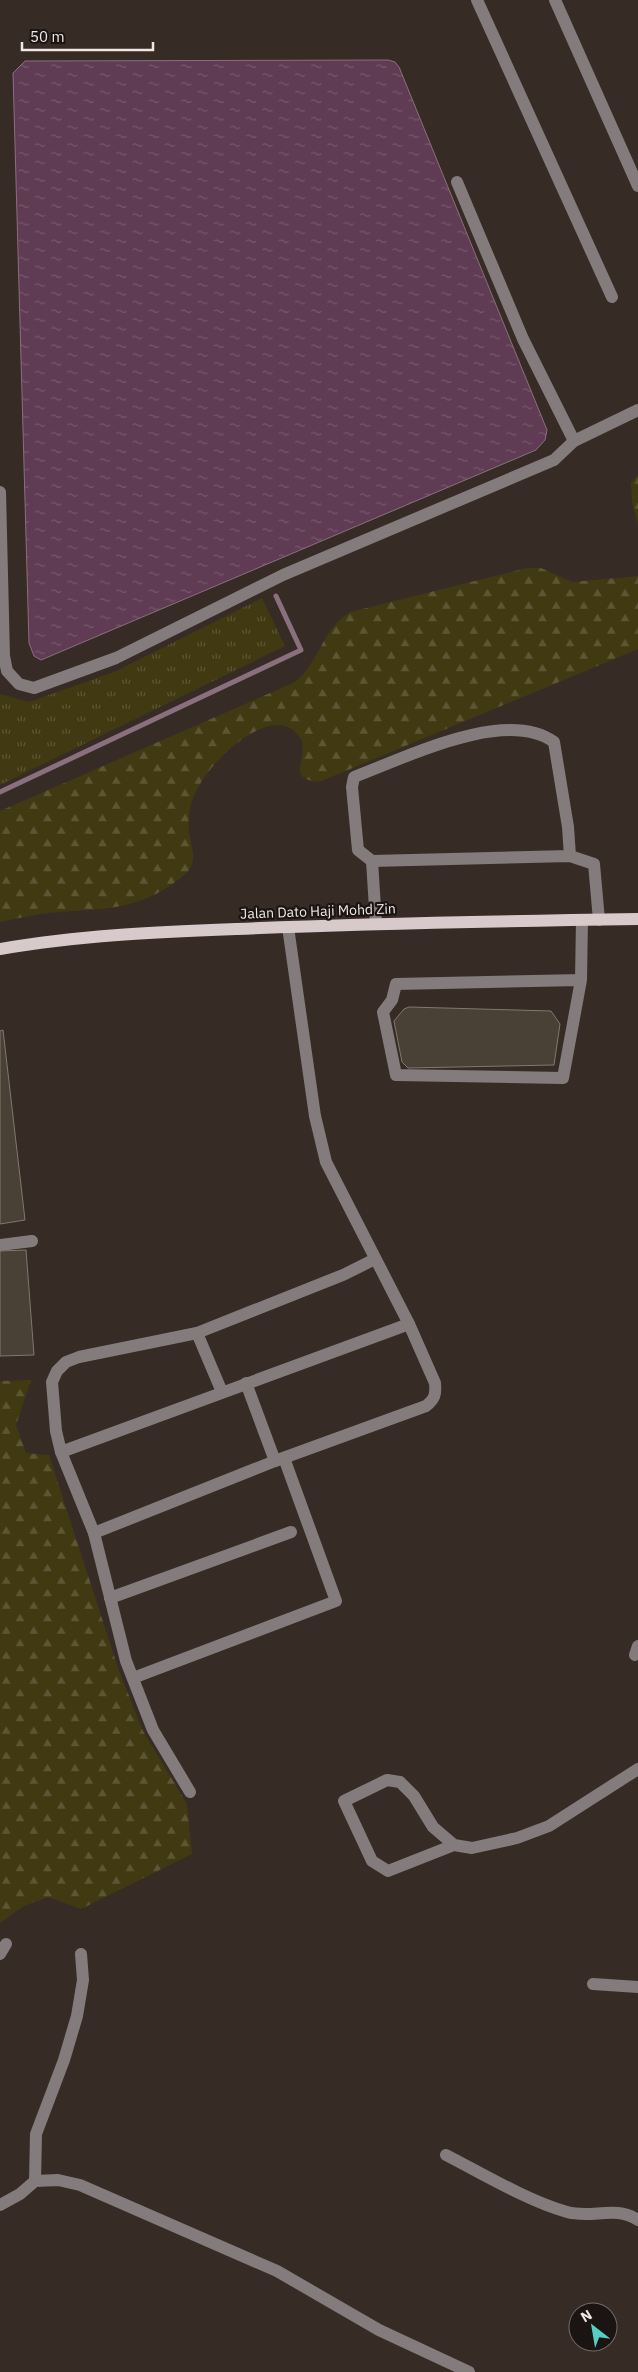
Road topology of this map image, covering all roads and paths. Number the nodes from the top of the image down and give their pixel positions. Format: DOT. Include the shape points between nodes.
graph roads {
  1 [pos="477,0"];
  2 [pos="555,0"];
  3 [pos="457,182"];
  4 [pos="638,186"];
  5 [pos="612,298"];
  6 [pos="638,410"];
  7 [pos="574,441"];
  8 [pos="0,492"];
  9 [pos="4,674"];
  10 [pos="570,856"];
  11 [pos="372,861"];
  12 [pos="638,919"];
  13 [pos="582,920"];
  14 [pos="599,920"];
  15 [pos="376,924"];
  16 [pos="288,926"];
  17 [pos="0,949"];
  18 [pos="581,980"];
  19 [pos="32,1241"];
  20 [pos="0,1245"];
  21 [pos="375,1259"];
  22 [pos="409,1324"];
  23 [pos="197,1333"];
  24 [pos="246,1383"];
  25 [pos="222,1392"];
  26 [pos="62,1452"];
  27 [pos="279,1460"];
  28 [pos="291,1532"];
  29 [pos="94,1534"];
  30 [pos="110,1598"];
  31 [pos="133,1678"];
  32 [pos="638,1769"];
  33 [pos="190,1792"];
  34 [pos="454,1845"];
  35 [pos="81,1954"];
  36 [pos="593,1984"];
  37 [pos="638,1987"];
  38 [pos="446,2155"];
  39 [pos="35,2181"];
  40 [pos="0,2205"];
  41 [pos="638,2220"];
  42 [pos="469,2372"];
  1 -- 5 [label="street"];
  2 -- 4 [label="street"];
  3 -- 7 [label="street" via="523,339"];
  6 -- 7 [label="street"];
  7 -- 9 [label="street" via="554,460 283,575 116,658 34,688 18,684"];
  8 -- 9 [label="street"];
  10 -- 11 [label="street"];
  10 -- 11 [label="street" via="554,742 543,734 501,730 467,734 354,777 352,787 358,850"];
  10 -- 14 [label="street" via="594,864"];
  11 -- 15 [label="street"];
  12 -- 14 [label="main road, Jalan Dato Haji Mohd Zin"];
  13 -- 14 [label="main road, Jalan Dato Haji Mohd Zin"];
  13 -- 15 [label="main road, Jalan Dato Haji Mohd Zin"];
  13 -- 18 [label="street"];
  15 -- 16 [label="main road, Jalan Dato Haji Mohd Zin"];
  16 -- 17 [label="main road, Jalan Dato Haji Mohd Zin" via="82,938"];
  16 -- 21 [label="street" via="314,1116 326,1162"];
  18 -- 18 [label="street" via="396,984 392,1000 383,1012 396,1075 563,1078"];
  19 -- 20 [label="street"];
  21 -- 22 [label="street"];
  21 -- 23 [label="street"];
  22 -- 24 [label="street"];
  22 -- 27 [label="street" via="435,1384 433,1401"];
  23 -- 25 [label="street"];
  23 -- 26 [label="street" via="66,1362 52,1382 56,1431"];
  24 -- 25 [label="street"];
  24 -- 27 [label="street"];
  25 -- 26 [label="street"];
  26 -- 29 [label="street"];
  27 -- 29 [label="street"];
  27 -- 31 [label="street" via="336,1601"];
  28 -- 30 [label="street"];
  29 -- 30 [label="street"];
  30 -- 31 [label="street"];
  31 -- 33 [label="street" via="153,1730"];
  32 -- 34 [label="street" via="549,1826 517,1838 472,1848"];
  34 -- 34 [label="street" via="388,1871 372,1861 344,1801 388,1780 400,1782 414,1796 433,1827"];
  35 -- 39 [label="street" via="83,1980 77,2016 36,2134"];
  36 -- 37 [label="street"];
  38 -- 41 [label="street" via="544,2204 569,2213 613,2211 629,2214"];
  39 -- 40 [label="street"];
  39 -- 42 [label="street" via="58,2180 104,2194 277,2271 379,2330"];
}
